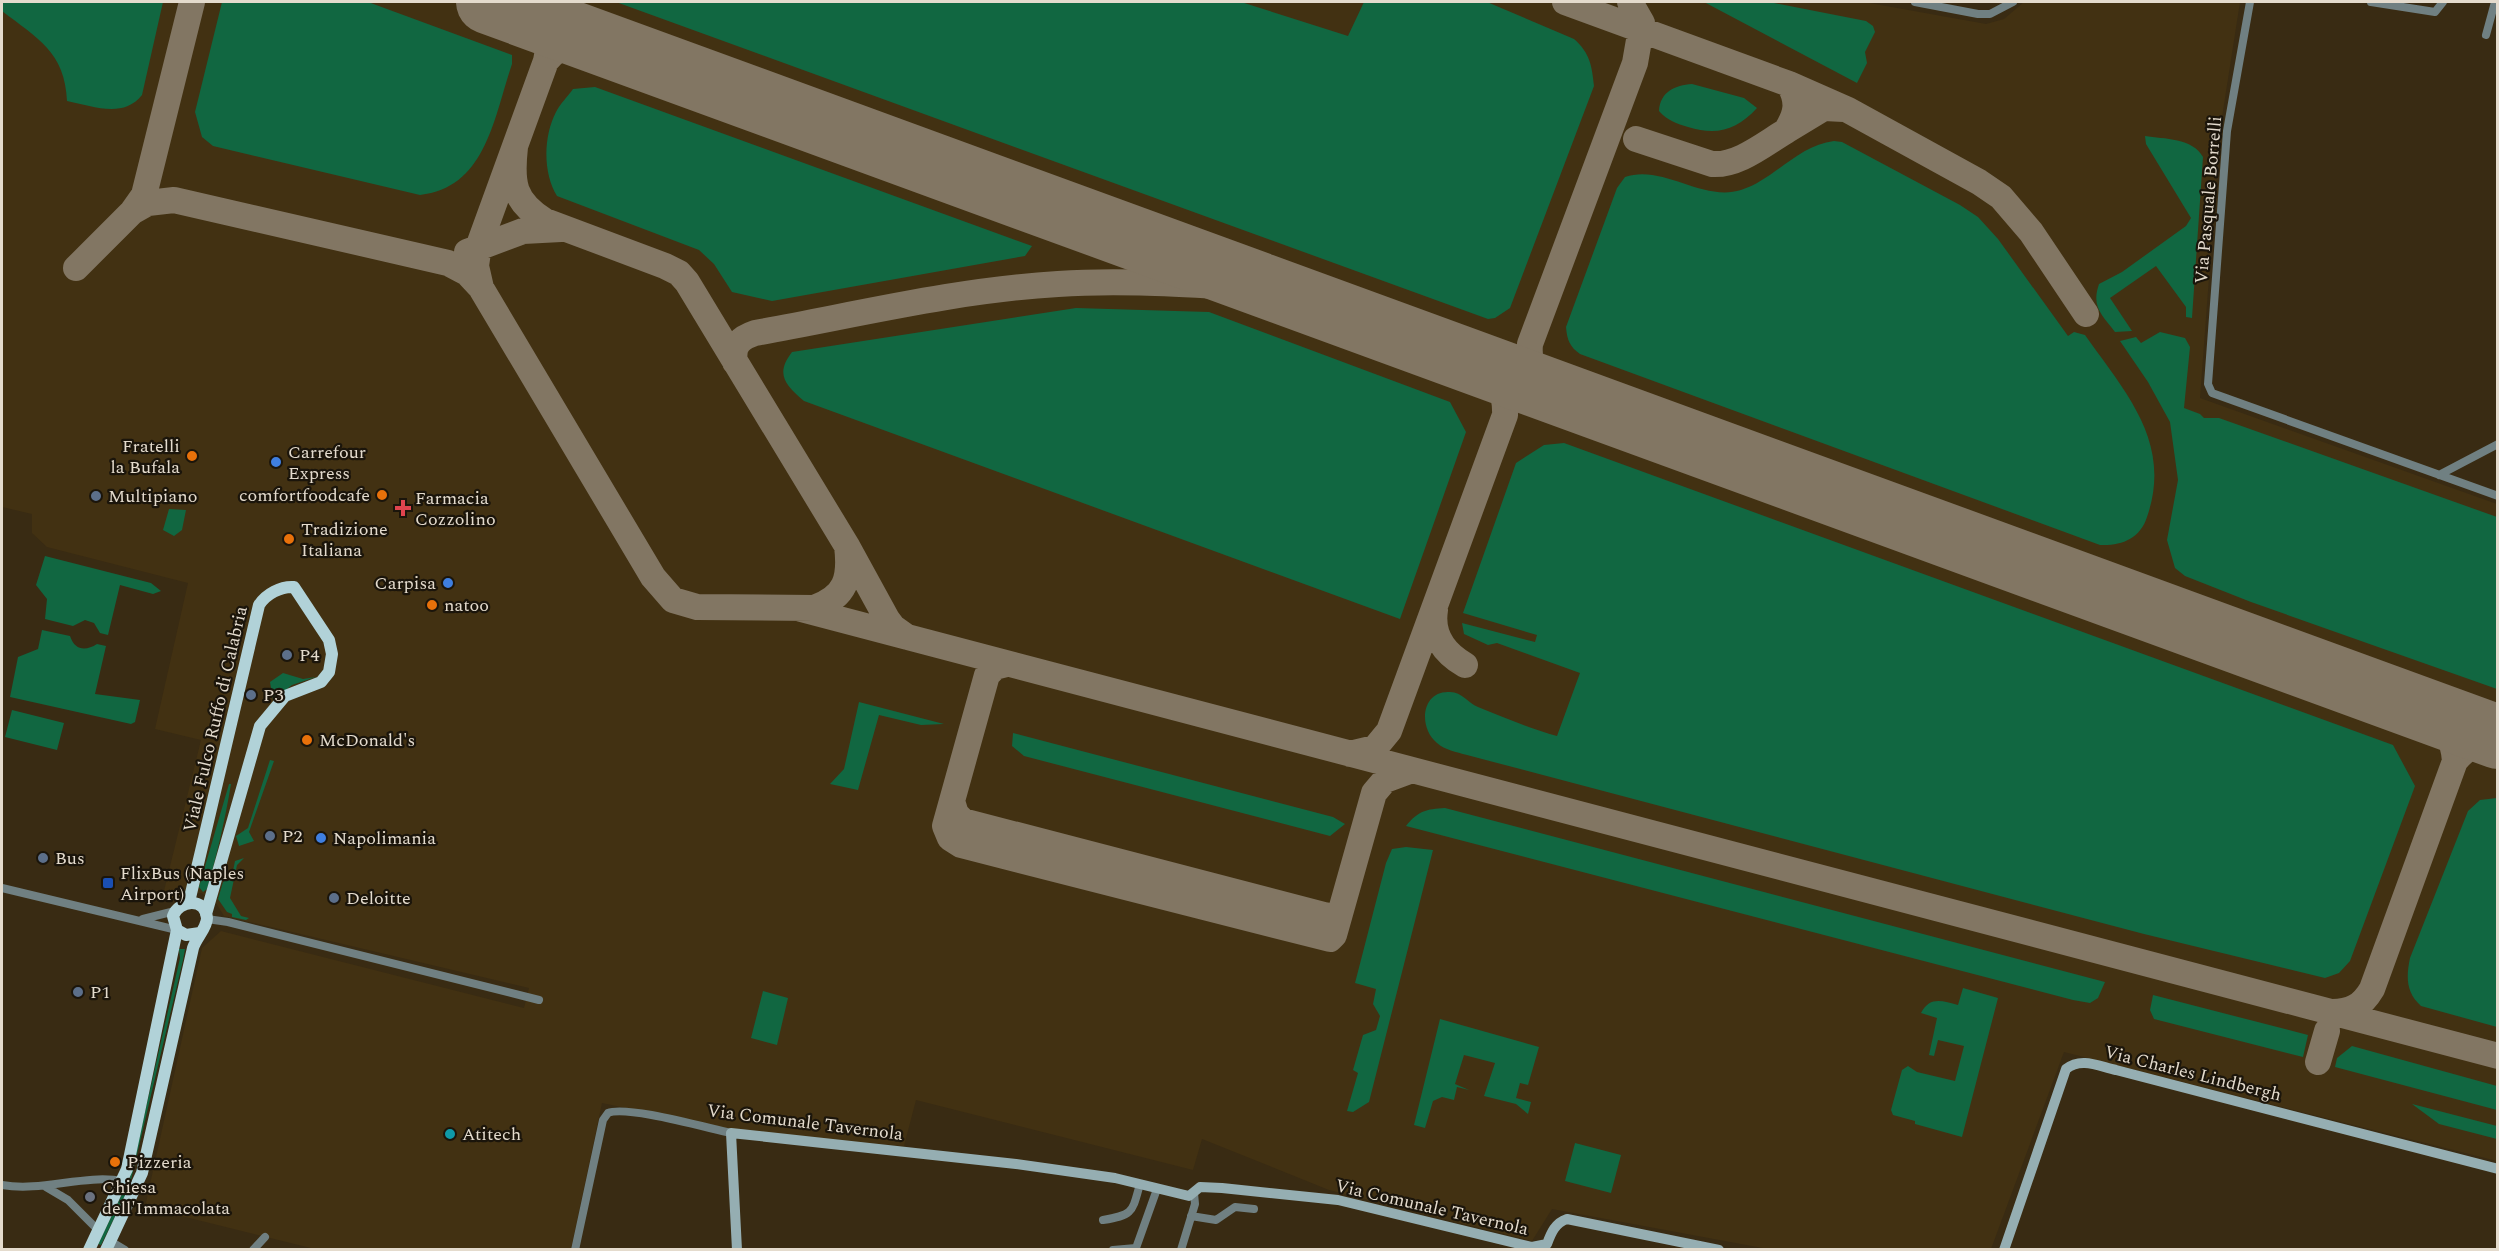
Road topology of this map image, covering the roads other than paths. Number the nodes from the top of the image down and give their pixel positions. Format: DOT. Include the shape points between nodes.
graph roads {
  1 [pos="1915,2"];
  2 [pos="2250,2"];
  3 [pos="2371,2"];
  4 [pos="2443,2"];
  5 [pos="2495,2"];
  6 [pos="2009,3"];
  7 [pos="2486,36"];
  8 [pos="2498,444"];
  9 [pos="2439,475"];
  10 [pos="2498,496"];
  11 [pos="2,888"];
  12 [pos="189,902"];
  13 [pos="175,911"];
  14 [pos="206,916"];
  15 [pos="139,920"];
  16 [pos="177,930"];
  17 [pos="200,933"];
  18 [pos="539,1000"];
  19 [pos="731,1132"];
  20 [pos="2498,1169"];
  21 [pos="123,1181"];
  22 [pos="1140,1184"];
  23 [pos="2,1185"];
  24 [pos="46,1187"];
  25 [pos="1157,1189"];
  26 [pos="1194,1193"];
  27 [pos="1254,1209"];
  28 [pos="1191,1216"];
  29 [pos="1103,1220"];
  30 [pos="99,1231"];
  31 [pos="265,1237"];
  32 [pos="108,1245"];
  33 [pos="1549,1247"];
  34 [pos="89,1250"];
  35 [pos="125,1250"];
  36 [pos="253,1250"];
  37 [pos="575,1250"];
  38 [pos="737,1250"];
  39 [pos="1113,1250"];
  40 [pos="1181,1250"];
  41 [pos="1719,1250"];
  42 [pos="2004,1250"];
  1 -- 6 [label="street" via="1978,14 1990,14"];
  2 -- 9 [label="street, Via Pasquale Borrelli" via="2228,131 2208,384 2220,398"];
  3 -- 4 [label="street" via="2435,12"];
  5 -- 7 [label="street"];
  8 -- 9 [label="street"];
  9 -- 10 [label="street"];
  11 -- 15 [label="street"];
  12 -- 13 [label="main road"];
  12 -- 14 [label="main road" via="199,905"];
  12 -- 14 [label="main road, Viale Fulco Ruffo di Calabria" via="259,606 269,595 294,587 329,640 329,672 321,682 285,696 260,726"];
  13 -- 15 [label="street"];
  13 -- 16 [label="main road" via="173,921"];
  14 -- 17 [label="main road"];
  14 -- 18 [label="street"];
  15 -- 16 [label="street"];
  16 -- 17 [label="main road" via="186,935"];
  16 -- 21 [label="main road"];
  17 -- 32 [label="main road" via="193,948 142,1173"];
  19 -- 22 [label="street, Via Comunale Tavernola" via="909,1150"];
  19 -- 37 [label="street, Via Comunale Tavernola" via="648,1115 608,1113 603,1120"];
  19 -- 38 [label="street"];
  20 -- 42 [label="street, Via Charles Lindbergh" via="2105,1067 2073,1063 2066,1069"];
  21 -- 24 [label="street" via="102,1179"];
  21 -- 30 [label="main road"];
  22 -- 25 [label="street, Via Comunale Tavernola"];
  22 -- 29 [label="street" via="1135,1206 1125,1216"];
  23 -- 24 [label="street"];
  24 -- 30 [label="street" via="68,1200"];
  25 -- 26 [label="street, Via Comunale Tavernola" via="1190,1196"];
  25 -- 39 [label="street" via="1136,1248"];
  26 -- 28 [label="street"];
  26 -- 33 [label="street, Via Comunale Tavernola" via="1200,1187 1222,1188 1338,1200 1532,1247"];
  27 -- 28 [label="street" via="1234,1207 1216,1220"];
  28 -- 40 [label="street"];
  30 -- 34 [label="main road"];
  31 -- 36 [label="street"];
  32 -- 35 [label="street"];
  33 -- 41 [label="street, Via Comunale Tavernola" via="1554,1228 1567,1219"];
}
